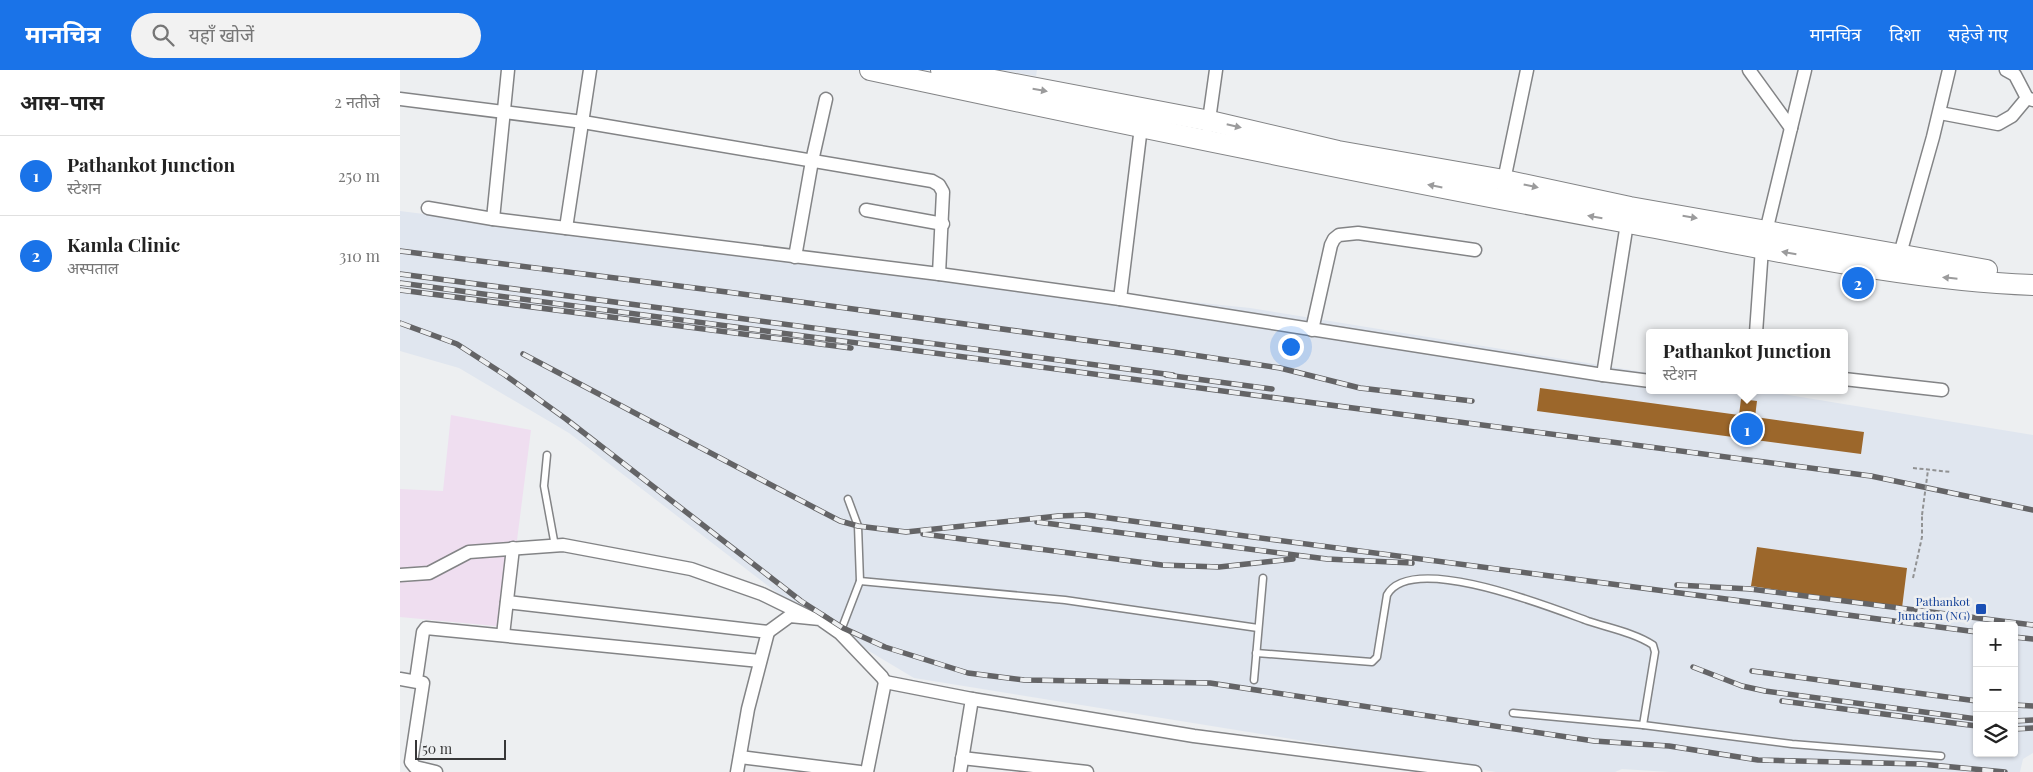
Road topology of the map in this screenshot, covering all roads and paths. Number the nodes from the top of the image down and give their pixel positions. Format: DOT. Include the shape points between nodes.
graph roads {
  1 [pos="508,70"];
  2 [pos="590,70"];
  3 [pos="870,70"];
  4 [pos="1216,70"];
  5 [pos="1527,70"];
  6 [pos="1749,70"];
  7 [pos="1805,70"];
  8 [pos="1949,70"];
  9 [pos="2006,70"];
  10 [pos="943,74"];
  11 [pos="1004,86"];
  12 [pos="400,99"];
  13 [pos="826,99"];
  14 [pos="2030,99"];
  15 [pos="504,112"];
  16 [pos="1940,113"];
  17 [pos="1210,121"];
  18 [pos="583,122"];
  19 [pos="1141,127"];
  20 [pos="1791,128"];
  21 [pos="1206,140"];
  22 [pos="812,161"];
  23 [pos="1503,189"];
  24 [pos="428,208"];
  25 [pos="866,210"];
  26 [pos="1628,215"];
  27 [pos="493,219"];
  28 [pos="942,224"];
  29 [pos="566,228"];
  30 [pos="1764,239"];
  31 [pos="1475,250"];
  32 [pos="795,256"];
  33 [pos="1897,263"];
  34 [pos="939,274"];
  35 [pos="2033,275"];
  36 [pos="2033,285"];
  37 [pos="1120,299"];
  38 [pos="1756,329"];
  39 [pos="1312,330"];
  40 [pos="1603,375"];
  41 [pos="1848,379"];
  42 [pos="1646,380"];
  43 [pos="1942,390"];
  44 [pos="547,455"];
  45 [pos="1913,468"];
  46 [pos="1928,470"];
  47 [pos="1951,472"];
  48 [pos="848,499"];
  49 [pos="555,546"];
  50 [pos="513,548"];
  51 [pos="400,575"];
  52 [pos="1263,578"];
  53 [pos="1913,578"];
  54 [pos="860,581"];
  55 [pos="507,602"];
  56 [pos="809,618"];
  57 [pos="1258,628"];
  58 [pos="768,632"];
  59 [pos="840,633"];
  60 [pos="503,635"];
  61 [pos="1256,653"];
  62 [pos="760,661"];
  63 [pos="400,679"];
  64 [pos="416,680"];
  65 [pos="1254,680"];
  66 [pos="885,682"];
  67 [pos="972,699"];
  68 [pos="1513,713"];
  69 [pos="1643,725"];
  70 [pos="1941,756"];
  71 [pos="740,757"];
  72 [pos="962,758"];
  73 [pos="823,770"];
  74 [pos="436,772"];
  75 [pos="737,772"];
  76 [pos="860,772"];
  77 [pos="867,772"];
  78 [pos="960,772"];
  79 [pos="1087,772"];
  80 [pos="1475,772"];
  1 -- 15 [label="street"];
  2 -- 18 [label="street"];
  3 -- 10 [label="main road"];
  4 -- 17 [label="street"];
  5 -- 23 [label="street"];
  6 -- 20 [label="street"];
  7 -- 20 [label="street"];
  8 -- 16 [label="street"];
  9 -- 14 [label="street" via="2015,75"];
  10 -- 11 [label="main road"];
  11 -- 17 [label="main road, one-way"];
  11 -- 19 [label="main road"];
  12 -- 15 [label="street"];
  13 -- 22 [label="street"];
  14 -- 16 [label="street" via="1998,124"];
  15 -- 18 [label="street"];
  15 -- 27 [label="street"];
  16 -- 33 [label="street"];
  17 -- 21 [label="street"];
  17 -- 23 [label="main road, one-way"];
  18 -- 22 [label="street"];
  18 -- 29 [label="street"];
  19 -- 21 [label="main road"];
  19 -- 37 [label="street"];
  20 -- 30 [label="street"];
  23 -- 21 [label="main road, one-way"];
  22 -- 28 [label="street" via="939,185 943,192"];
  22 -- 32 [label="street"];
  23 -- 26 [label="main road"];
  24 -- 27 [label="street"];
  25 -- 28 [label="street"];
  26 -- 30 [label="main road"];
  26 -- 40 [label="street"];
  27 -- 29 [label="street"];
  28 -- 34 [label="street"];
  29 -- 32 [label="street"];
  30 -- 33 [label="main road"];
  30 -- 38 [label="street"];
  31 -- 39 [label="street" via="1358,233 1339,235 1331,244"];
  32 -- 34 [label="street"];
  33 -- 35 [label="main road"];
  36 -- 33 [label="main road, one-way"];
  34 -- 37 [label="street"];
  37 -- 39 [label="street"];
  39 -- 40 [label="street"];
  40 -- 42 [label="street"];
  41 -- 43 [label="street"];
  44 -- 49 [label="lane" via="544,486"];
  45 -- 46 [label="path"];
  46 -- 47 [label="path"];
  46 -- 53 [label="path, bridge" via="1922,537"];
  48 -- 54 [label="lane" via="858,526"];
  49 -- 50 [label="street"];
  49 -- 56 [label="street" via="573,546 691,569 762,594"];
  50 -- 51 [label="street" via="469,552 435,571"];
  50 -- 55 [label="street"];
  52 -- 57 [label="lane"];
  54 -- 57 [label="lane" via="1065,600"];
  54 -- 59 [label="lane"];
  55 -- 58 [label="street"];
  55 -- 60 [label="street"];
  56 -- 58 [label="street" via="790,616"];
  56 -- 59 [label="street" via="820,619"];
  57 -- 61 [label="lane"];
  58 -- 62 [label="street"];
  59 -- 66 [label="street"];
  60 -- 62 [label="street"];
  60 -- 64 [label="street" via="426,628"];
  61 -- 65 [label="lane"];
  61 -- 69 [label="lane" via="1372,662 1377,657 1390,589 1413,580 1451,580 1511,593 1652,645 1655,652"];
  62 -- 71 [label="street"];
  63 -- 64 [label="street"];
  64 -- 74 [label="street" via="424,686 412,762 416,767"];
  66 -- 67 [label="street"];
  66 -- 77 [label="street"];
  67 -- 72 [label="street"];
  67 -- 80 [label="street" via="1194,736"];
  68 -- 69 [label="lane"];
  69 -- 70 [label="lane" via="1792,744"];
  71 -- 73 [label="street"];
  71 -- 75 [label="street"];
  72 -- 78 [label="street"];
  72 -- 79 [label="street"];
  73 -- 76 [label="street"];
}
